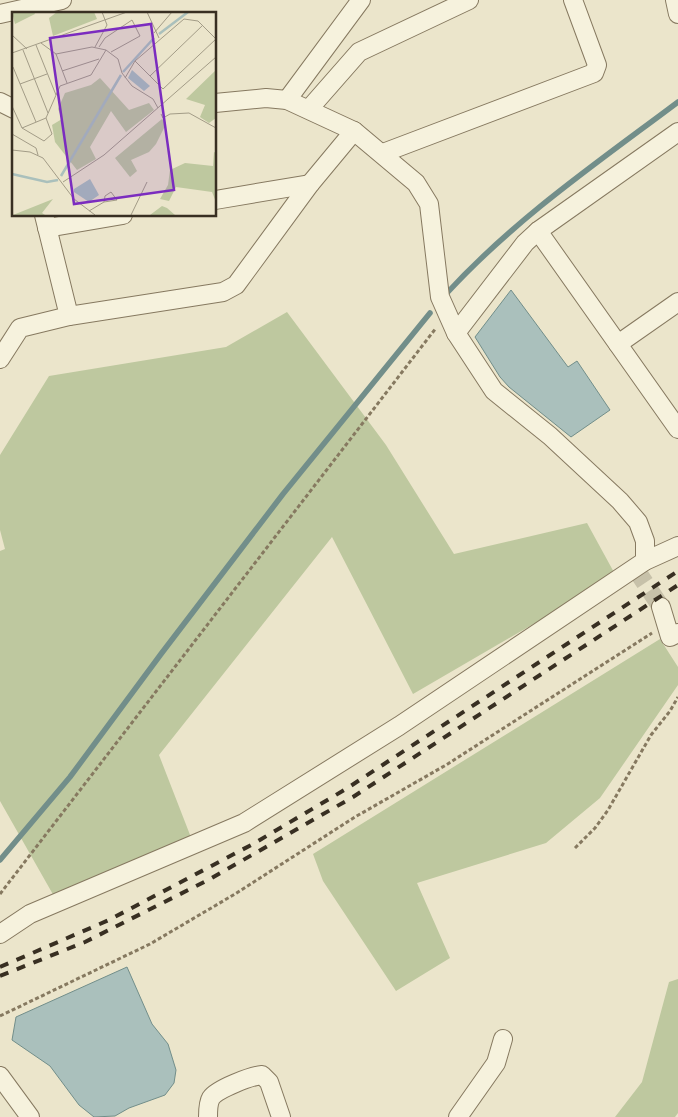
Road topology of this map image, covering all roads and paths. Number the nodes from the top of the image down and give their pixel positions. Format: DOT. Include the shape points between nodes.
graph roads {
  1 [pos="62,0"];
  2 [pos="361,0"];
  3 [pos="469,0"];
  4 [pos="573,0"];
  5 [pos="675,0"];
  6 [pos="0,14"];
  7 [pos="678,14"];
  8 [pos="287,100"];
  9 [pos="0,102"];
  10 [pos="216,103"];
  11 [pos="12,108"];
  12 [pos="309,109"];
  13 [pos="354,131"];
  14 [pos="678,132"];
  15 [pos="383,153"];
  16 [pos="310,184"];
  17 [pos="216,200"];
  18 [pos="110,216"];
  19 [pos="45,221"];
  20 [pos="538,231"];
  21 [pos="678,302"];
  22 [pos="448,314"];
  23 [pos="69,316"];
  24 [pos="456,333"];
  25 [pos="618,344"];
  26 [pos="0,359"];
  27 [pos="678,429"];
  28 [pos="678,546"];
  29 [pos="645,561"];
  30 [pos="661,607"];
  31 [pos="672,629"];
  32 [pos="678,698"];
  33 [pos="575,848"];
  34 [pos="0,894"];
  35 [pos="0,934"];
  36 [pos="0,1016"];
  37 [pos="503,1039"];
  38 [pos="0,1076"];
  39 [pos="30,1117"];
  40 [pos="208,1117"];
  41 [pos="281,1117"];
  42 [pos="458,1117"];
  1 -- 6 [label="street"];
  2 -- 8 [label="street"];
  3 -- 12 [label="street" via="359,52"];
  4 -- 15 [label="street" via="597,65 594,73"];
  5 -- 7 [label="street"];
  8 -- 10 [label="street" via="266,98"];
  8 -- 12 [label="street"];
  9 -- 11 [label="street"];
  12 -- 13 [label="street"];
  13 -- 15 [label="street"];
  13 -- 16 [label="street"];
  14 -- 20 [label="street"];
  15 -- 22 [label="street" via="416,182 428,204 440,297"];
  16 -- 17 [label="street"];
  16 -- 23 [label="street" via="236,285 223,292"];
  18 -- 19 [label="street"];
  19 -- 23 [label="street"];
  20 -- 24 [label="street"];
  20 -- 25 [label="street"];
  21 -- 25 [label="street"];
  22 -- 24 [label="street"];
  22 -- 34 [label="path"];
  23 -- 26 [label="street" via="20,328"];
  24 -- 29 [label="street" via="494,391 550,436 638,522 645,541"];
  25 -- 27 [label="street"];
  28 -- 29 [label="street"];
  29 -- 35 [label="street" via="399,726 244,823 30,914"];
  30 -- 31 [label="street"];
  31 -- 36 [label="path" via="636,642 446,765 355,816 235,894 150,944"];
  32 -- 33 [label="path" via="651,735 608,810"];
  37 -- 42 [label="street" via="496,1063"];
  38 -- 39 [label="street"];
  40 -- 41 [label="street" via="210,1099 215,1093 262,1075 269,1082"];
}
